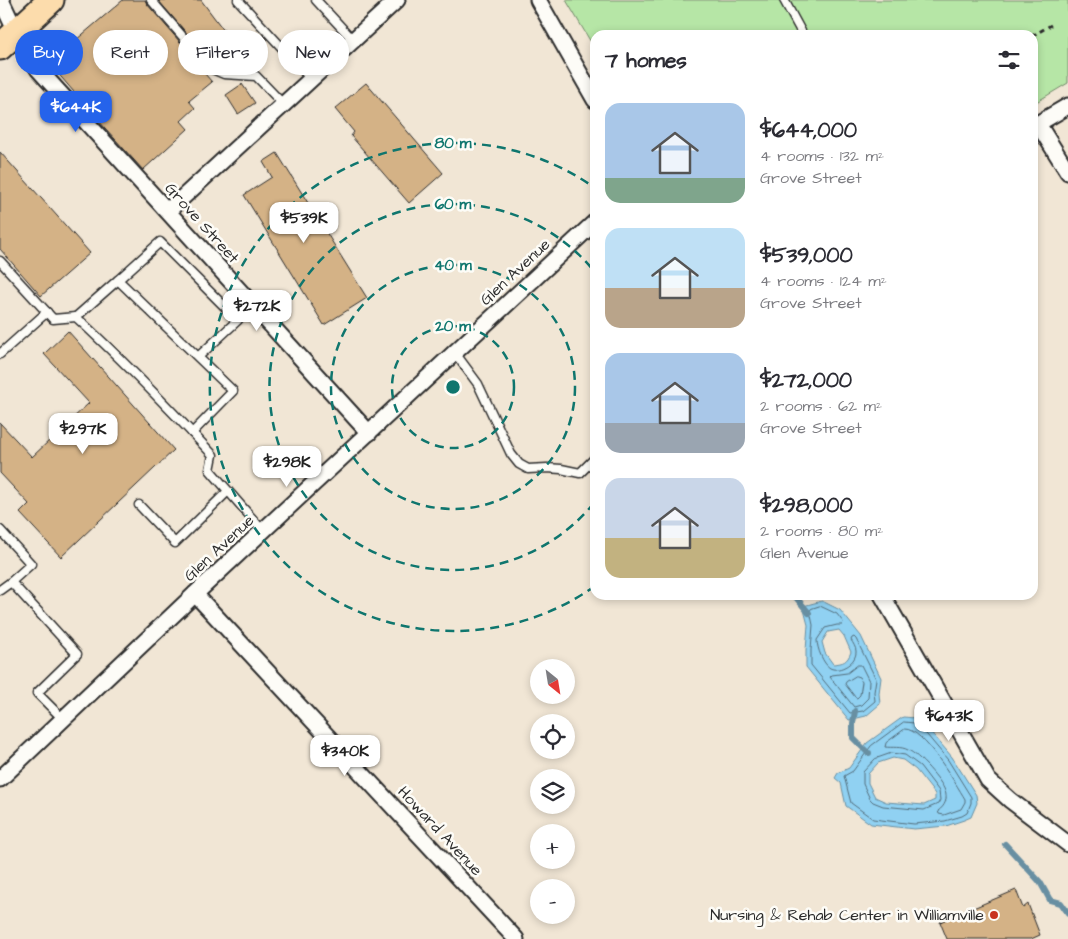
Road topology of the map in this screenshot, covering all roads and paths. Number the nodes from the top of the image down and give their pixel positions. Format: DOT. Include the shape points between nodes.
graph roads {
  1 [pos="1,0"];
  2 [pos="51,0"];
  3 [pos="151,0"];
  4 [pos="238,0"];
  5 [pos="316,0"];
  6 [pos="397,0"];
  7 [pos="538,0"];
  8 [pos="784,0"];
  9 [pos="1051,26"];
  10 [pos="800,30"];
  11 [pos="1038,33"];
  12 [pos="8,40"];
  13 [pos="353,40"];
  14 [pos="311,78"];
  15 [pos="590,91"];
  16 [pos="284,104"];
  17 [pos="1068,106"];
  18 [pos="1038,124"];
  19 [pos="1038,130"];
  20 [pos="1068,172"];
  21 [pos="168,211"];
  22 [pos="590,227"];
  23 [pos="0,261"];
  24 [pos="118,280"];
  25 [pos="47,312"];
  26 [pos="76,317"];
  27 [pos="454,352"];
  28 [pos="0,354"];
  29 [pos="198,357"];
  30 [pos="192,433"];
  31 [pos="369,433"];
  32 [pos="590,463"];
  33 [pos="228,491"];
  34 [pos="139,505"];
  35 [pos="0,530"];
  36 [pos="263,531"];
  37 [pos="11,582"];
  38 [pos="0,590"];
  39 [pos="195,594"];
  40 [pos="885,600"];
  41 [pos="62,719"];
  42 [pos="0,778"];
  43 [pos="1068,844"];
  44 [pos="516,939"];
  1 -- 12 [label="street, Grove Street"];
  2 -- 12 [label="main road"];
  3 -- 16 [label="lane" via="210,68 224,74 256,76"];
  4 -- 14 [label="lane"];
  5 -- 13 [label="lane"];
  6 -- 13 [label="street"];
  7 -- 15 [label="street"];
  8 -- 10 [label="lane"];
  9 -- 11 [label="path"];
  12 -- 21 [label="street, Grove Street"];
  13 -- 14 [label="street"];
  14 -- 16 [label="street"];
  16 -- 21 [label="street"];
  17 -- 18 [label="street"];
  19 -- 20 [label="street"];
  21 -- 31 [label="street, Grove Street"];
  22 -- 27 [label="street, Glen Avenue"];
  23 -- 25 [label="lane"];
  24 -- 26 [label="lane"];
  24 -- 29 [label="lane"];
  24 -- 29 [label="lane" via="160,242 238,320"];
  25 -- 26 [label="lane" via="53,319"];
  25 -- 28 [label="lane"];
  26 -- 30 [label="lane"];
  27 -- 31 [label="street, Glen Avenue"];
  27 -- 32 [label="lane" via="478,384 511,454 519,464 528,469 580,473"];
  29 -- 30 [label="lane" via="234,391"];
  30 -- 33 [label="lane" via="213,455 210,470"];
  31 -- 36 [label="street, Glen Avenue"];
  33 -- 34 [label="lane" via="175,543"];
  33 -- 36 [label="lane"];
  35 -- 37 [label="lane" via="31,564"];
  36 -- 39 [label="street, Glen Avenue"];
  37 -- 38 [label="lane"];
  37 -- 41 [label="lane" via="77,654 37,693"];
  39 -- 41 [label="street, Glen Avenue"];
  39 -- 44 [label="street, Howard Avenue"];
  40 -- 43 [label="street" via="988,780"];
  41 -- 42 [label="street, Glen Avenue"];
}
